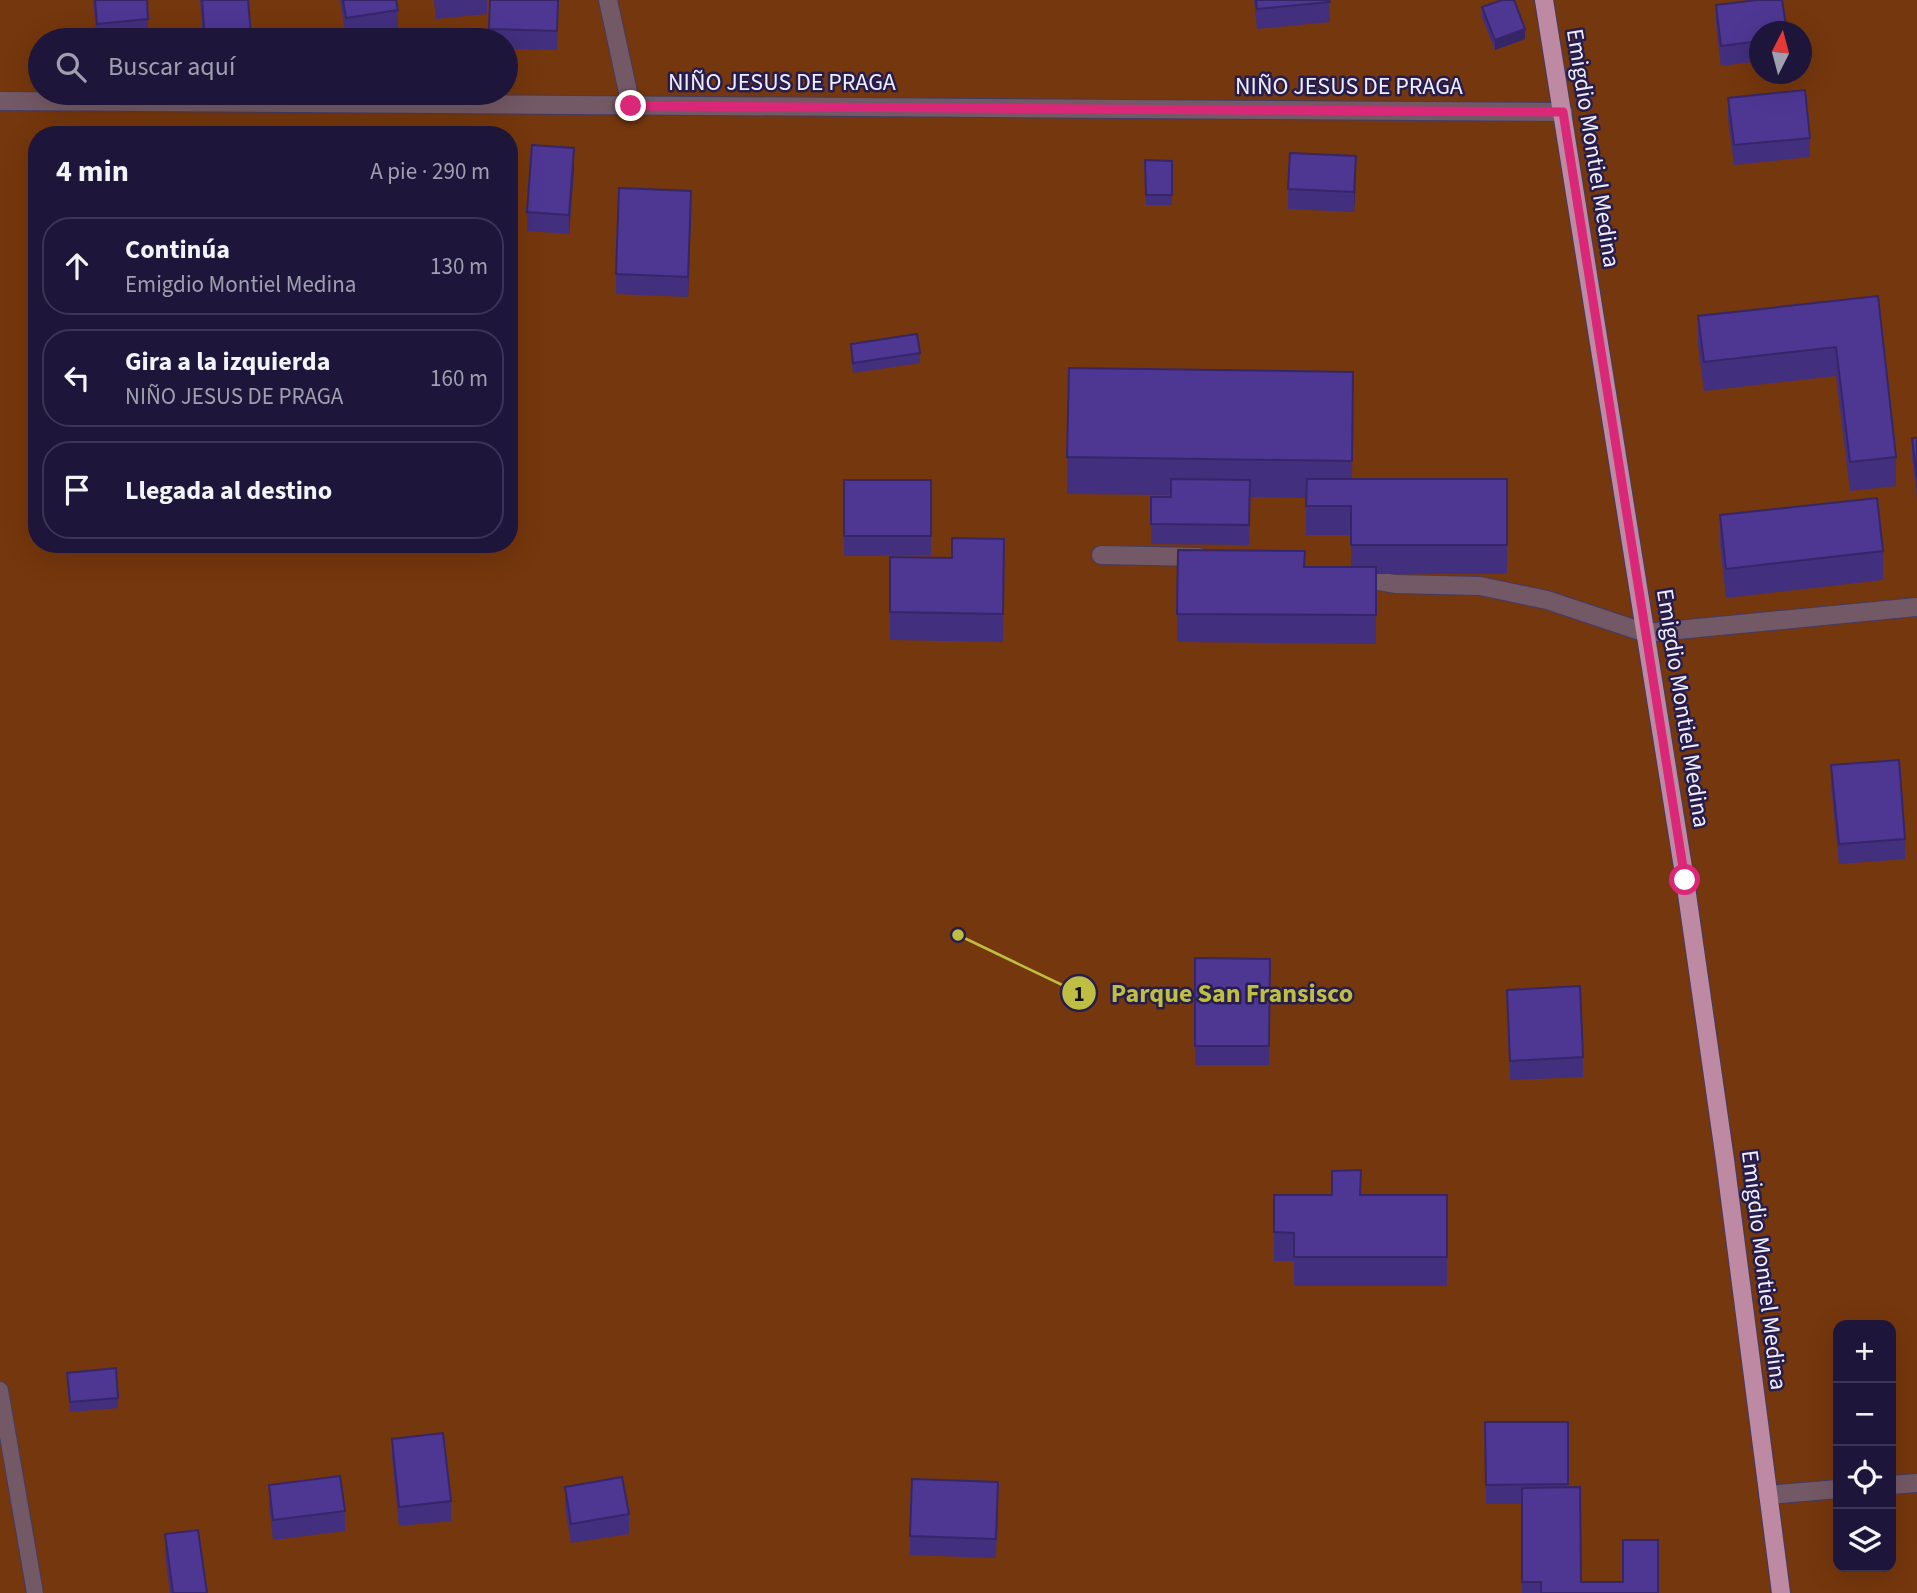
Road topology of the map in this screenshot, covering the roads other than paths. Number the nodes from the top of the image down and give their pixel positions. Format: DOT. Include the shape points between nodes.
graph roads {
  1 [pos="608,0"];
  2 [pos="1544,0"];
  3 [pos="0,101"];
  4 [pos="28,101"];
  5 [pos="505,105"];
  6 [pos="631,106"];
  7 [pos="1563,112"];
  8 [pos="1101,555"];
  9 [pos="1210,557"];
  10 [pos="1343,575"];
  11 [pos="1917,607"];
  12 [pos="1646,633"];
  13 [pos="0,1390"];
  14 [pos="1917,1483"];
  15 [pos="1896,1485"];
  16 [pos="1833,1489"];
  17 [pos="1768,1495"];
  18 [pos="36,1593"];
  19 [pos="1781,1593"];
  1 -- 6 [label="street"];
  2 -- 7 [label="main road, Emigdio Montiel Medina"];
  3 -- 4 [label="street, NIÑO JESUS DE PRAGA"];
  5 -- 6 [label="street, NIÑO JESUS DE PRAGA"];
  6 -- 7 [label="street, NIÑO JESUS DE PRAGA"];
  7 -- 12 [label="main road, Emigdio Montiel Medina"];
  8 -- 9 [label="street"];
  10 -- 12 [label="street" via="1395,584 1480,586 1547,600"];
  11 -- 12 [label="street"];
  12 -- 17 [label="main road, Emigdio Montiel Medina" via="1726,1160"];
  13 -- 18 [label="lane"];
  14 -- 15 [label="street"];
  16 -- 17 [label="street"];
  17 -- 19 [label="main road, Emigdio Montiel Medina"];
}
